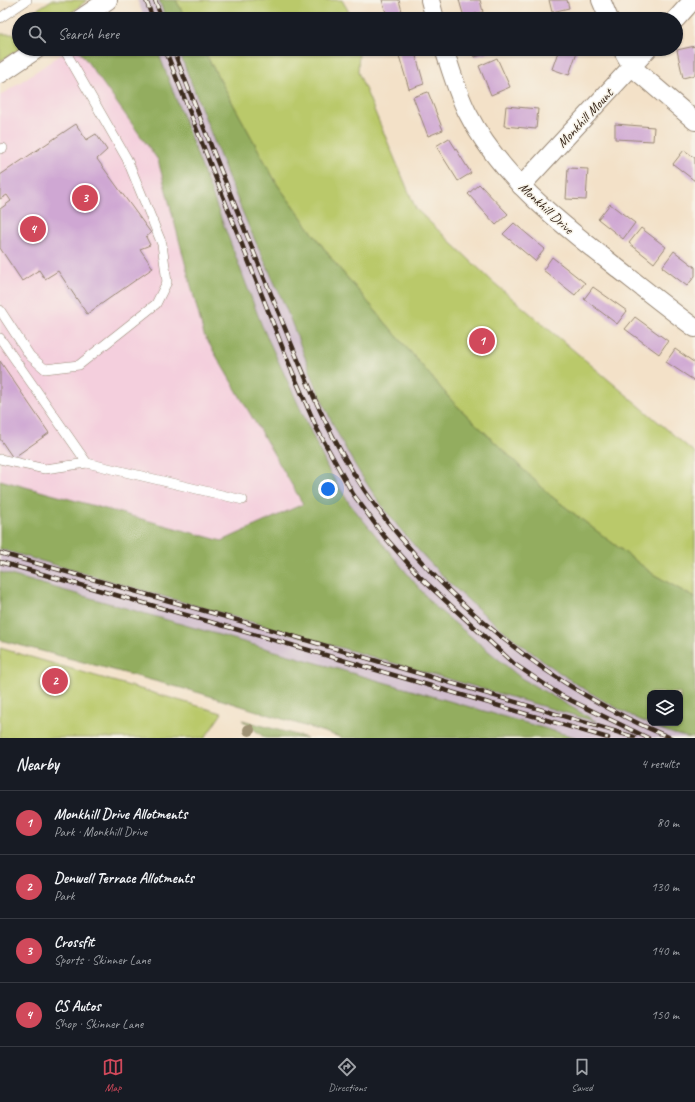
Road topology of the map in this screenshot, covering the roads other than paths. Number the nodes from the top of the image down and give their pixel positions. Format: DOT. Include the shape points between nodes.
graph roads {
  1 [pos="27,0"];
  2 [pos="108,0"];
  3 [pos="430,0"];
  4 [pos="602,0"];
  5 [pos="693,0"];
  6 [pos="90,12"];
  7 [pos="433,12"];
  8 [pos="606,12"];
  9 [pos="682,12"];
  10 [pos="0,18"];
  11 [pos="27,56"];
  12 [pos="68,56"];
  13 [pos="446,56"];
  14 [pos="626,56"];
  15 [pos="642,56"];
  16 [pos="632,67"];
  17 [pos="0,74"];
  18 [pos="695,121"];
  19 [pos="521,186"];
  20 [pos="0,310"];
  21 [pos="695,328"];
  22 [pos="0,338"];
  23 [pos="0,460"];
  24 [pos="87,463"];
  25 [pos="243,500"];
  1 -- 10 [label="lane"];
  2 -- 6 [label="street"];
  3 -- 7 [label="street"];
  4 -- 8 [label="street"];
  5 -- 9 [label="street"];
  11 -- 17 [label="street"];
  12 -- 20 [label="lane" via="127,159 162,244 166,282 156,304 79,365 45,369 30,356"];
  13 -- 19 [label="street, Monkhill Drive" via="468,112 499,161"];
  14 -- 16 [label="street"];
  15 -- 16 [label="street, Monkhill Mount"];
  16 -- 18 [label="street"];
  16 -- 19 [label="street, Monkhill Mount"];
  19 -- 21 [label="street, Monkhill Drive" via="557,221"];
  22 -- 24 [label="lane"];
  23 -- 24 [label="lane" via="45,469"];
  24 -- 25 [label="lane"];
}
